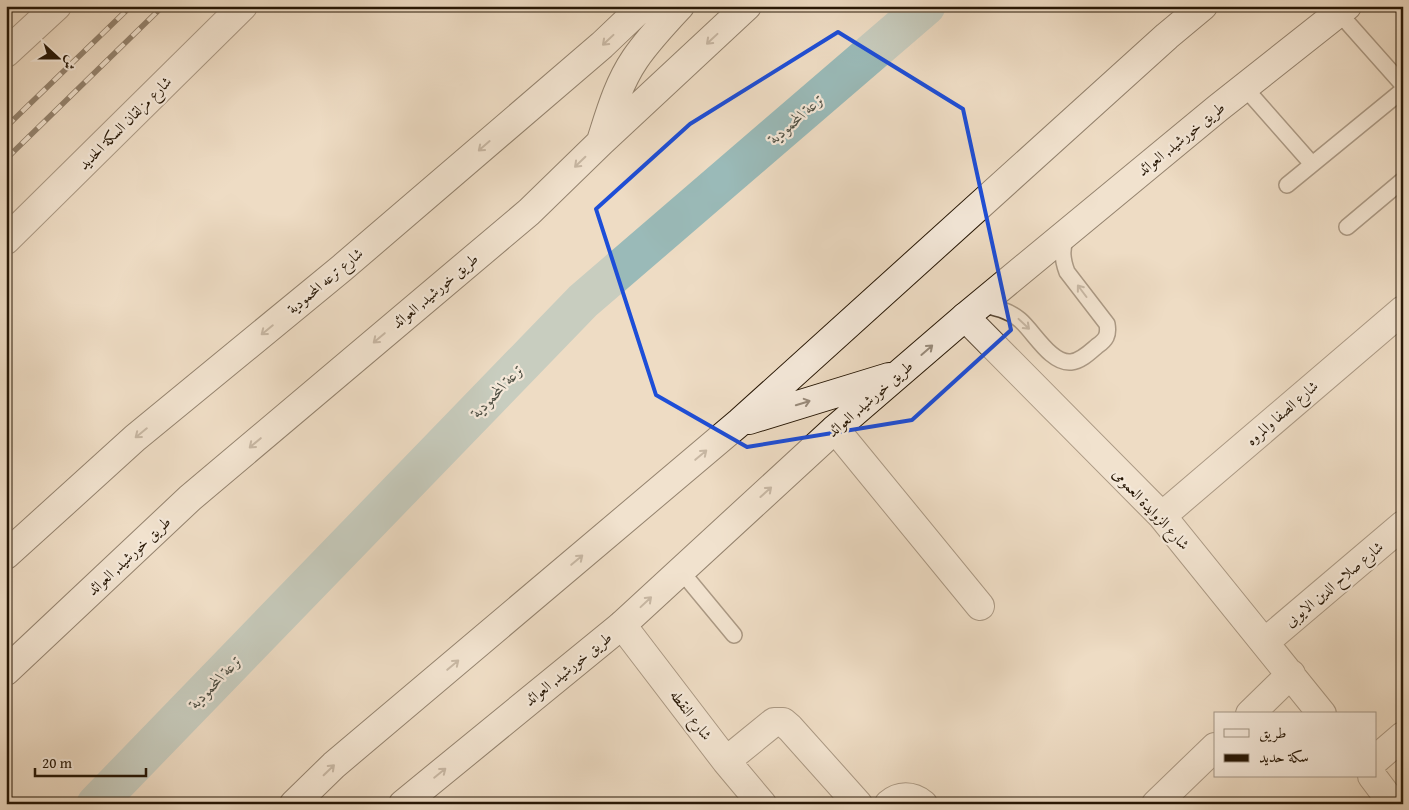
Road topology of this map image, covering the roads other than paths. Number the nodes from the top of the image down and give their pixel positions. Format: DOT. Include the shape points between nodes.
graph roads {
  1 [pos="57,6"];
  2 [pos="243,6"];
  3 [pos="643,6"];
  4 [pos="680,6"];
  5 [pos="747,6"];
  6 [pos="1203,6"];
  7 [pos="1343,10"];
  8 [pos="6,53"];
  9 [pos="1403,86"];
  10 [pos="1244,88"];
  11 [pos="1403,90"];
  12 [pos="601,142"];
  13 [pos="1312,164"];
  14 [pos="1403,180"];
  15 [pos="1287,185"];
  16 [pos="1347,227"];
  17 [pos="1069,231"];
  18 [pos="6,240"];
  19 [pos="1403,310"];
  20 [pos="973,311"];
  21 [pos="900,374"];
  22 [pos="740,422"];
  23 [pos="835,429"];
  24 [pos="1162,516"];
  25 [pos="1403,525"];
  26 [pos="6,555"];
  27 [pos="680,571"];
  28 [pos="980,606"];
  29 [pos="622,625"];
  30 [pos="734,634"];
  31 [pos="1265,642"];
  32 [pos="6,671"];
  33 [pos="1291,674"];
  34 [pos="1252,712"];
  35 [pos="1320,712"];
  36 [pos="1403,736"];
  37 [pos="1214,748"];
  38 [pos="1376,759"];
  39 [pos="726,761"];
  40 [pos="1374,778"];
  41 [pos="294,804"];
  42 [pos="403,804"];
  43 [pos="762,804"];
  44 [pos="858,804"];
  45 [pos="889,804"];
  46 [pos="923,804"];
  47 [pos="1156,804"];
  48 [pos="1393,804"];
  1 -- 8 [label="main road"];
  2 -- 18 [label="main road, شارع مزلقان السكة الحديد"];
  3 -- 26 [label="main road, شارع ترعه المحمودية, one-way" via="342,268 135,438"];
  4 -- 12 [label="main road" via="634,60 615,98"];
  5 -- 12 [label="main road, طريق خورشيد, العوائد, one-way"];
  6 -- 22 [label="main road"];
  7 -- 9 [label="lane"];
  7 -- 10 [label="main road, طريق خورشيد, العوائد"];
  10 -- 13 [label="lane"];
  10 -- 17 [label="main road, طريق خورشيد, العوائد"];
  11 -- 13 [label="lane"];
  12 -- 32 [label="main road, طريق خورشيد, العوائد, one-way" via="529,212 190,498"];
  13 -- 15 [label="lane"];
  14 -- 16 [label="lane"];
  17 -- 20 [label="main road, طريق خورشيد, العوائد"];
  20 -- 17 [label="lane, one-way" via="996,307 1009,312 1029,328 1056,359 1066,362 1078,361 1104,342 1107,324 1067,272 1062,251"];
  19 -- 24 [label="main road, شارع الصفا والمروه"];
  21 -- 20 [label="main road, طريق خورشيد, العوائد, one-way"];
  20 -- 24 [label="main road, شارع الزوايدة العمومى"];
  22 -- 21 [label="main road, one-way"];
  21 -- 23 [label="main road, طريق خورشيد, العوائد"];
  41 -- 22 [label="main road, one-way" via="334,765"];
  27 -- 23 [label="main road, طريق خورشيد, العوائد, one-way"];
  23 -- 28 [label="main road"];
  24 -- 31 [label="main road, شارع الزوايدة العمومى"];
  25 -- 31 [label="main road, شارع صلاح الدين الايوبى"];
  29 -- 27 [label="main road, طريق خورشيد, العوائد, one-way"];
  27 -- 30 [label="lane"];
  29 -- 39 [label="main road, شارع النقطه"];
  42 -- 29 [label="main road, طريق خورشيد, العوائد, one-way"];
  31 -- 33 [label="main road, شارع الزوايدة العمومى"];
  33 -- 34 [label="main road"];
  33 -- 35 [label="main road, شارع الزوايدة العمومى"];
  36 -- 38 [label="main road"];
  37 -- 47 [label="main road"];
  39 -- 43 [label="main road, شارع النقطه"];
  39 -- 44 [label="main road" via="774,722 783,722"];
  40 -- 48 [label="main road"];
  45 -- 46 [label="main road" via="895,798 910,797"];
}
